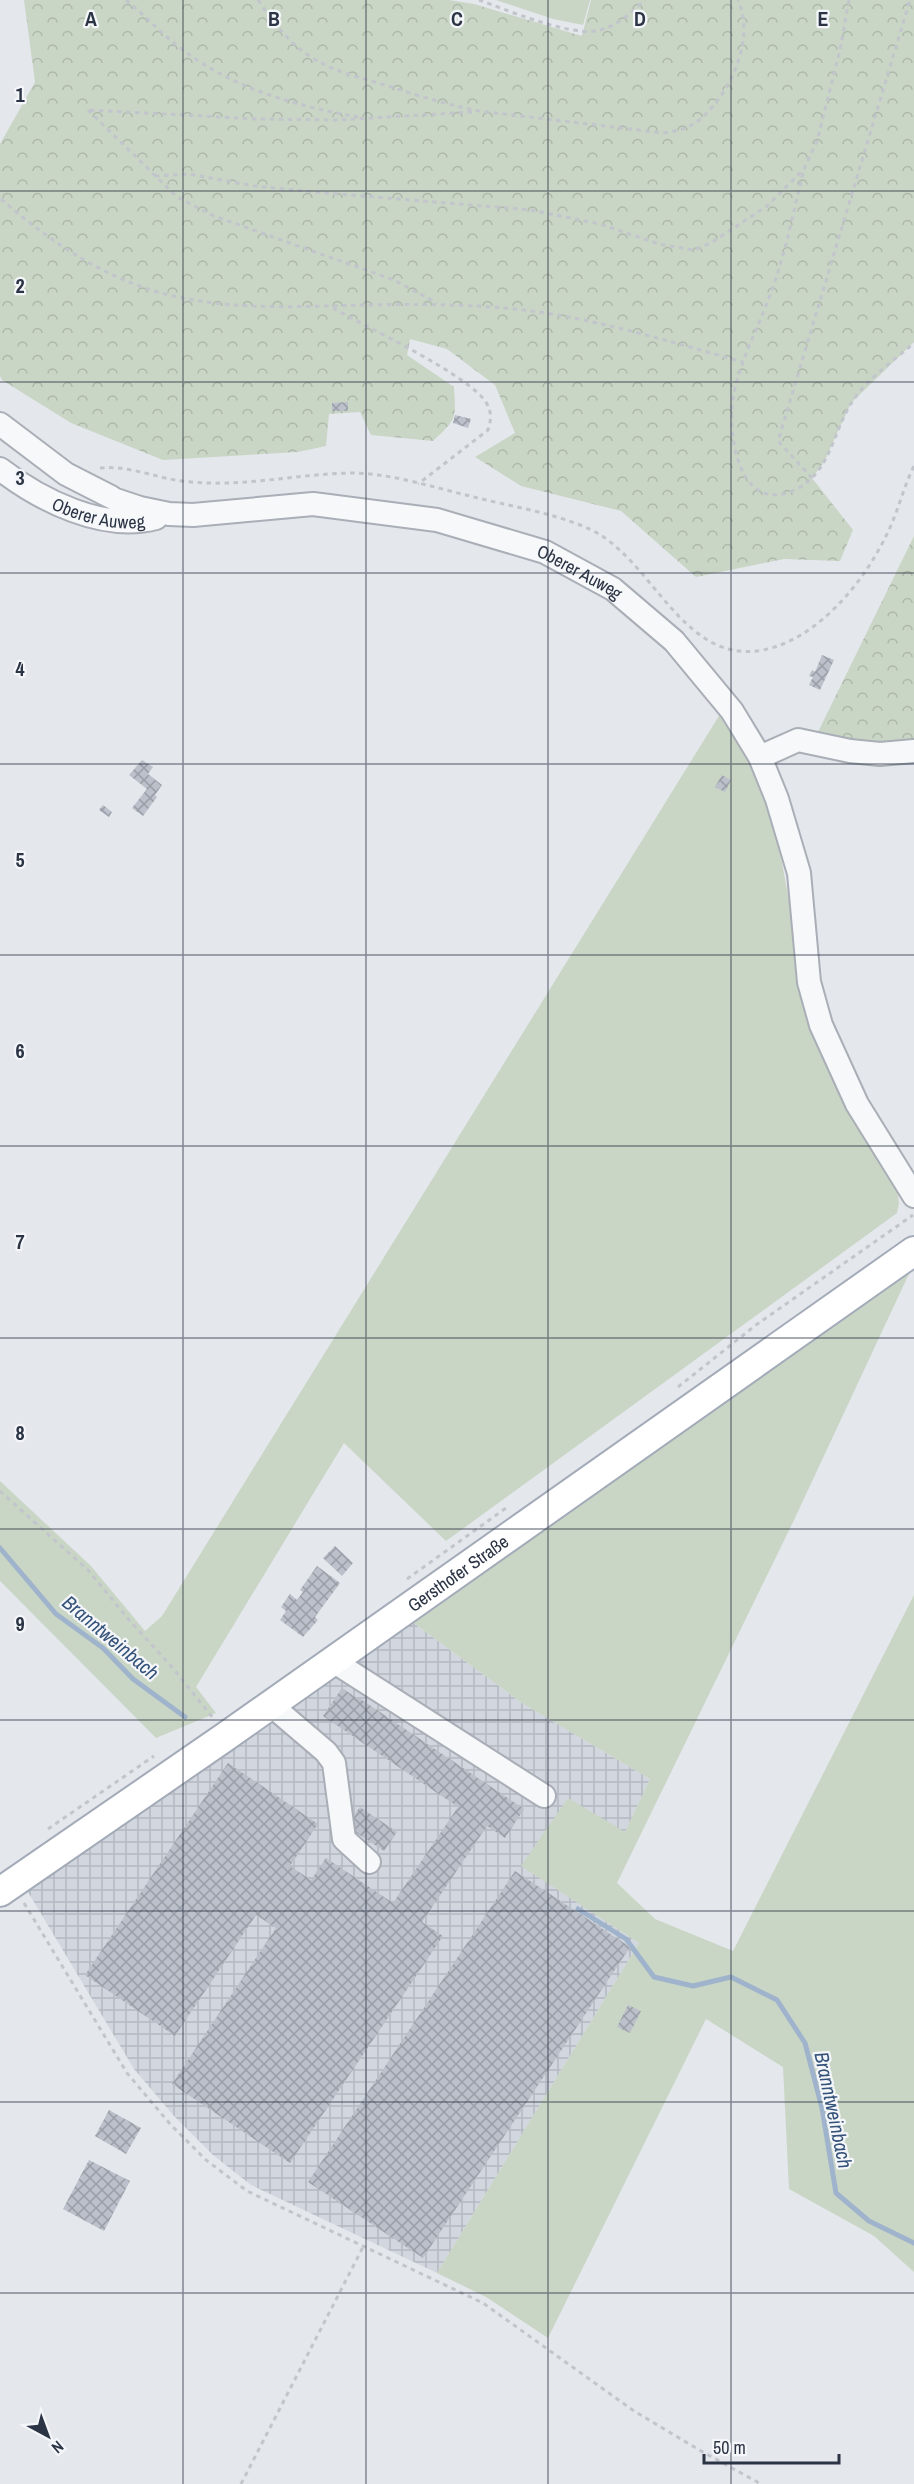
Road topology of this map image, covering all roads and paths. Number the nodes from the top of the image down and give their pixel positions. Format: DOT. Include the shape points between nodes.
graph roads {
  1 [pos="126,0"];
  2 [pos="258,0"];
  3 [pos="479,0"];
  4 [pos="645,0"];
  5 [pos="738,0"];
  6 [pos="849,0"];
  7 [pos="910,0"];
  8 [pos="479,111"];
  9 [pos="363,118"];
  10 [pos="804,169"];
  11 [pos="155,176"];
  12 [pos="1,199"];
  13 [pos="440,304"];
  14 [pos="331,307"];
  15 [pos="914,343"];
  16 [pos="743,362"];
  17 [pos="0,424"];
  18 [pos="0,469"];
  19 [pos="812,478"];
  20 [pos="418,484"];
  21 [pos="169,514"];
  22 [pos="914,751"];
  23 [pos="760,757"];
  24 [pos="914,1196"];
  25 [pos="914,1251"];
  26 [pos="0,1491"];
  27 [pos="333,1661"];
  28 [pos="271,1705"];
  29 [pos="225,1737"];
  30 [pos="544,1796"];
  31 [pos="369,1862"];
  32 [pos="6,1888"];
  33 [pos="363,2247"];
  34 [pos="241,2484"];
  35 [pos="761,2484"];
  1 -- 9 [label="path" via="175,44 236,83 304,107"];
  2 -- 8 [label="path" via="288,38 329,68"];
  3 -- 4 [label="path" via="562,26 595,31 616,24"];
  5 -- 8 [label="path" via="745,32 735,67 714,104 680,131 628,130"];
  6 -- 10 [label="path" via="817,141"];
  7 -- 19 [label="path" via="778,441"];
  8 -- 9 [label="path"];
  9 -- 11 [label="path" via="257,119 88,110"];
  10 -- 11 [label="path" via="767,206 694,250 531,210 255,186 189,174"];
  10 -- 16 [label="path" via="771,293"];
  11 -- 13 [label="path" via="177,197 214,216 394,280"];
  12 -- 14 [label="path" via="32,226 68,249 136,285 230,305"];
  13 -- 14 [label="path"];
  13 -- 16 [label="path" via="578,319"];
  14 -- 20 [label="path" via="447,372 486,402 492,417 488,430"];
  15 -- 19 [label="path" via="851,403 824,462"];
  16 -- 19 [label="path" via="733,394 732,415 738,464 747,481 761,492 778,494 796,489"];
  17 -- 21 [label="street, Oberer Auweg" via="66,474 113,498"];
  18 -- 21 [label="street, Oberer Auweg" via="77,511 103,518 145,520"];
  21 -- 23 [label="street, Oberer Auweg" via="313,504 437,520 545,552 613,589 674,641 732,711"];
  22 -- 23 [label="street" via="880,754 798,740"];
  23 -- 24 [label="street, Oberer Auweg" via="799,873 809,982 821,1025 857,1104"];
  25 -- 27 [label="main road, Gersthofer Straße"];
  26 -- 29 [label="path" via="89,1570 196,1695"];
  27 -- 28 [label="main road, Gersthofer Straße"];
  27 -- 30 [label="street"];
  28 -- 29 [label="main road, Gersthofer Straße"];
  28 -- 31 [label="street" via="334,1763 344,1839"];
  29 -- 32 [label="main road, Gersthofer Straße"];
  32 -- 33 [label="path" via="127,2073 170,2124 206,2160 247,2191"];
  33 -- 34 [label="path"];
  33 -- 35 [label="path" via="483,2303 634,2411"];
}
